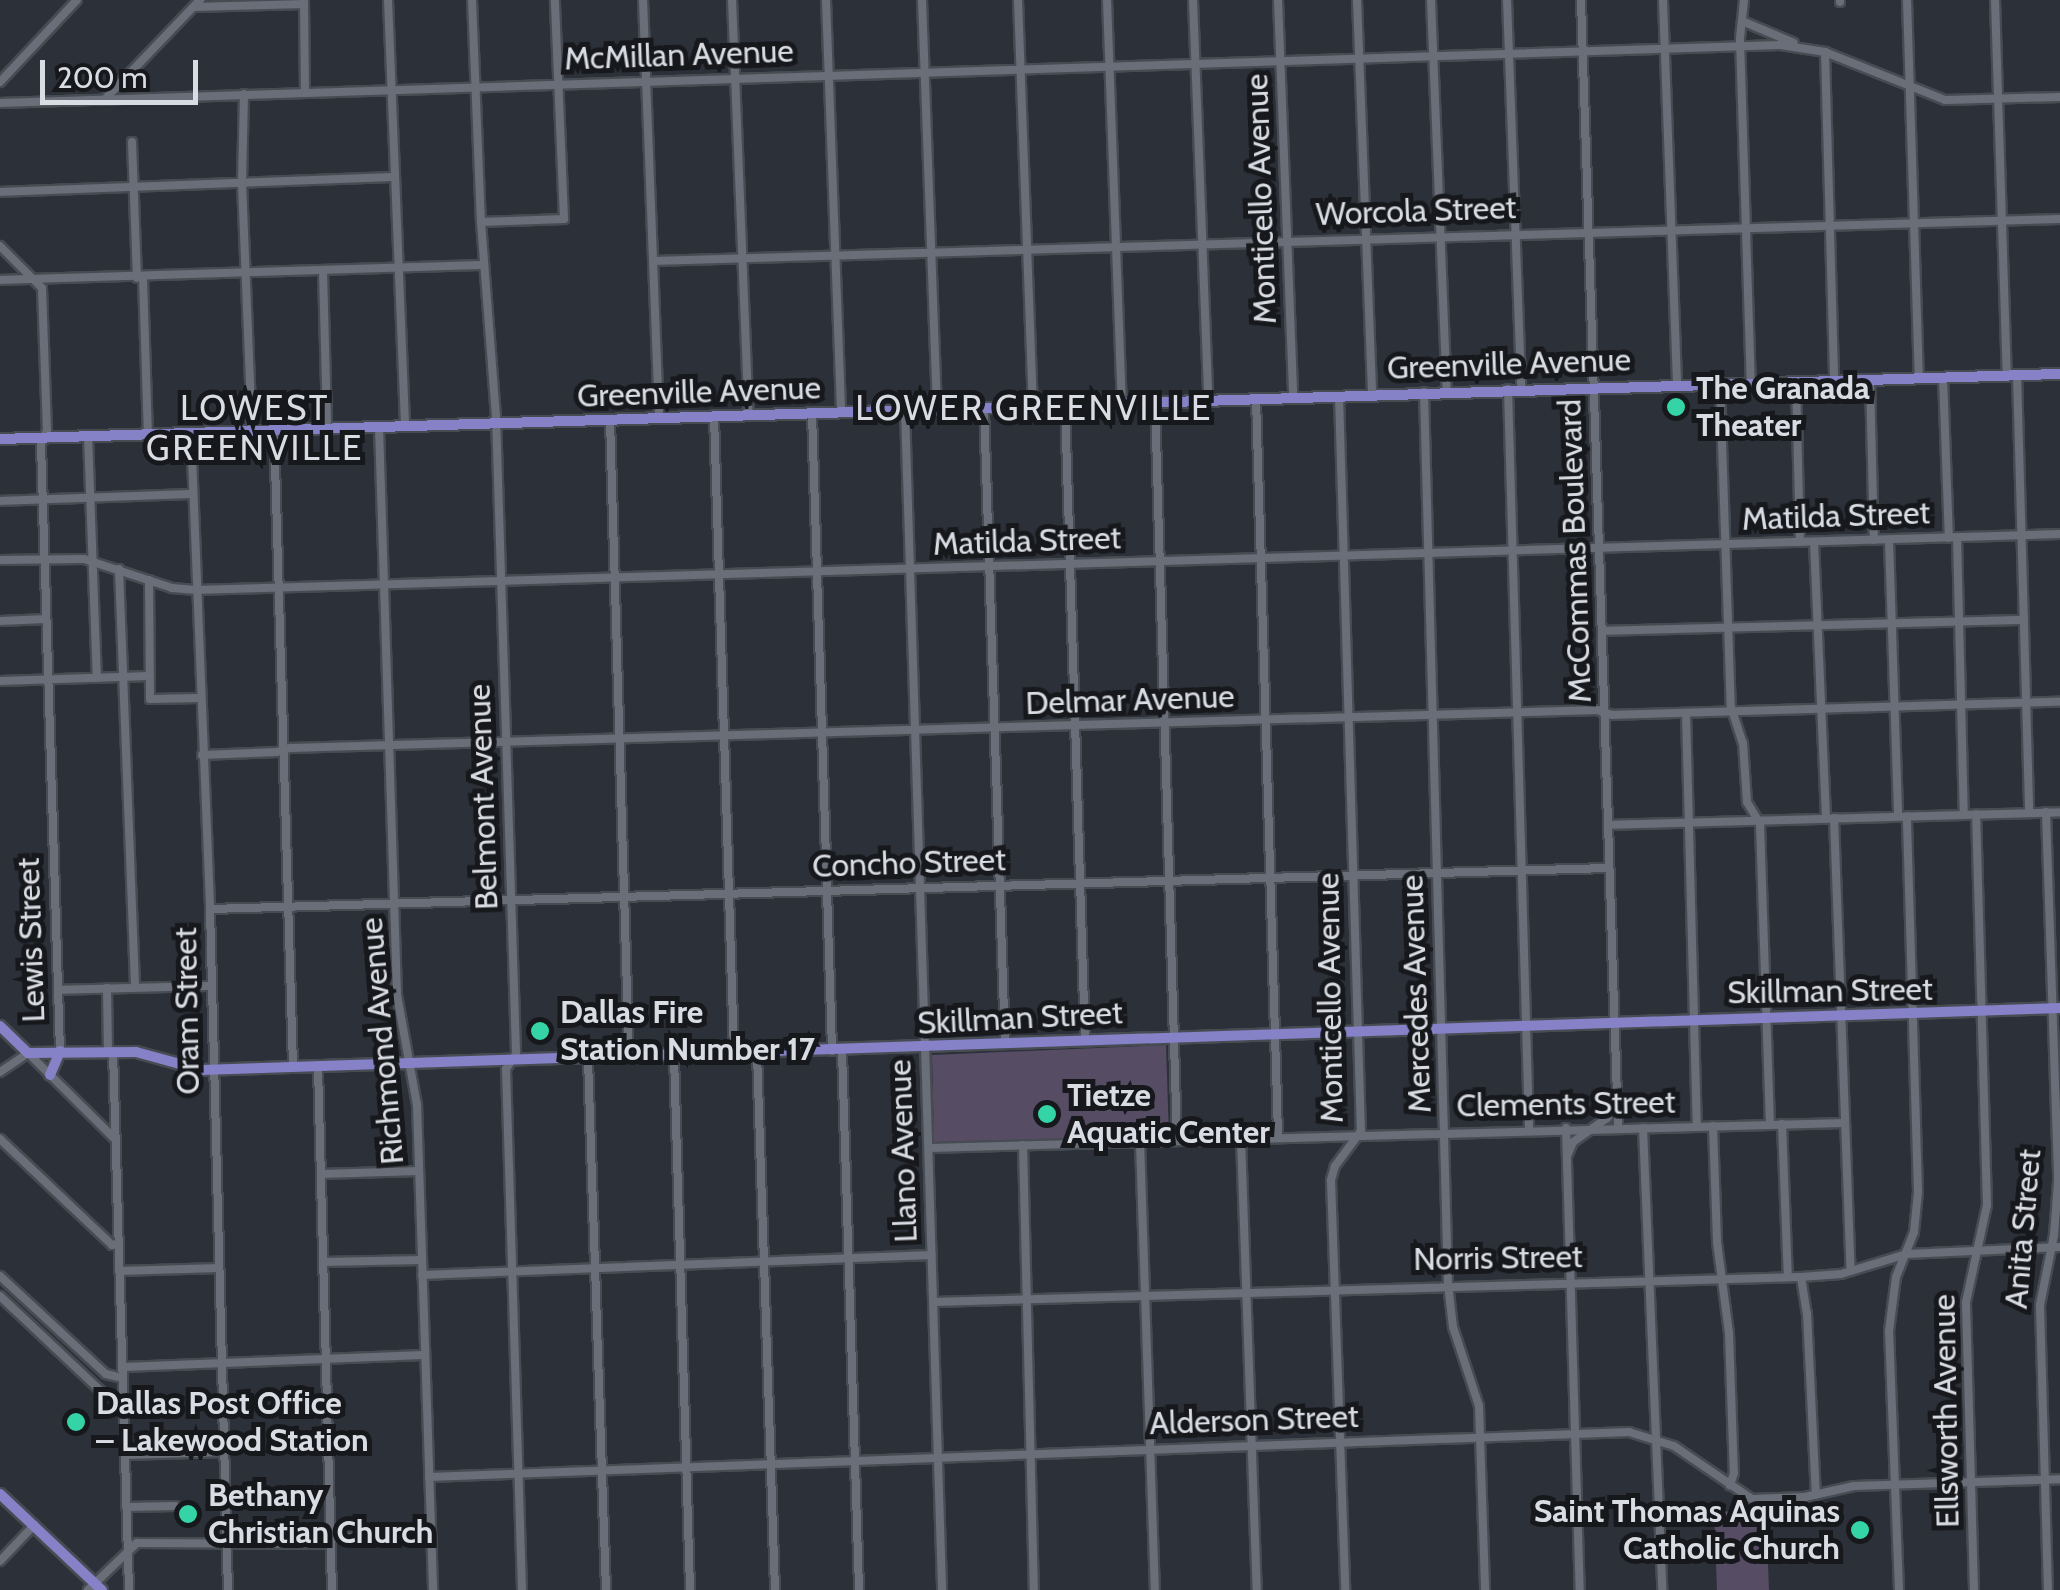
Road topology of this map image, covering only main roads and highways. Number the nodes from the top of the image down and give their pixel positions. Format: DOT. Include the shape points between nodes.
graph roads {
  1 [pos="2060,374"];
  2 [pos="0,439"];
  3 [pos="2057,1011"];
  4 [pos="0,1026"];
  5 [pos="60,1051"];
  6 [pos="50,1075"];
  7 [pos="0,1494"];
  8 [pos="95,1588"];
  1 -- 2 [label="main road, Greenville Avenue"];
  3 -- 5 [label="main road, Skillman Street" via="214,1070 147,1055"];
  4 -- 5 [label="main road, Skillman Street" via="28,1053"];
  5 -- 6 [label="main road"];
  7 -- 8 [label="main road"];
}
